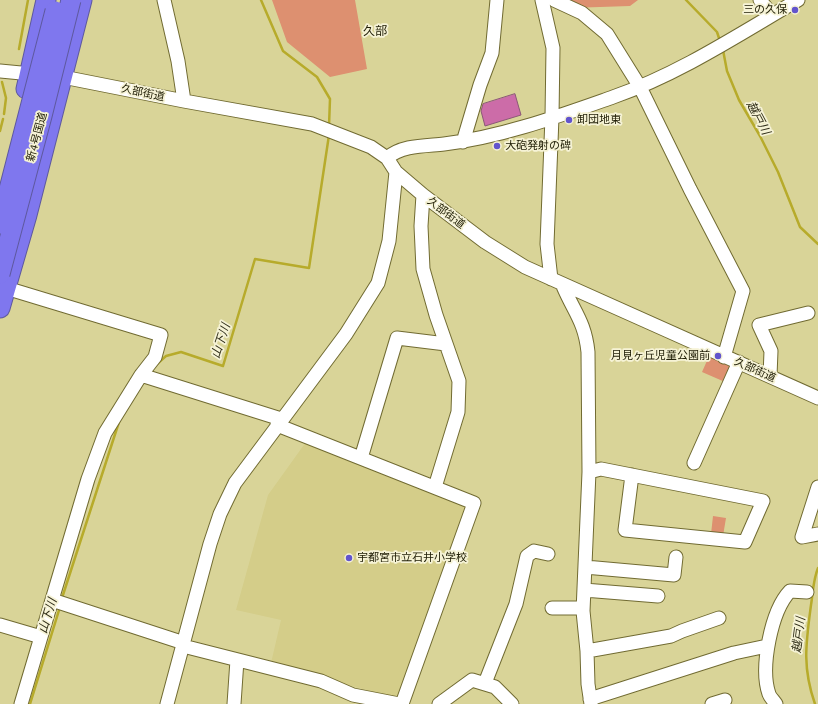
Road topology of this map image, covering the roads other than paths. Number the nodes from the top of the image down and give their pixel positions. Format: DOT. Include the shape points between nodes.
graph roads {
  1 [pos="46,0"];
  2 [pos="58,0"];
  3 [pos="71,0"];
  4 [pos="82,0"];
  5 [pos="164,0"];
  6 [pos="498,0"];
  7 [pos="542,0"];
  8 [pos="554,0"];
  9 [pos="760,0"];
  10 [pos="798,0"];
  11 [pos="772,15"];
  12 [pos="0,71"];
  13 [pos="29,73"];
  14 [pos="63,77"];
  15 [pos="640,87"];
  16 [pos="184,101"];
  17 [pos="552,117"];
  18 [pos="463,142"];
  19 [pos="387,158"];
  20 [pos="396,172"];
  21 [pos="0,187"];
  22 [pos="423,195"];
  23 [pos="0,224"];
  24 [pos="551,279"];
  25 [pos="3,281"];
  26 [pos="563,286"];
  27 [pos="0,308"];
  28 [pos="808,313"];
  29 [pos="446,344"];
  30 [pos="724,356"];
  31 [pos="739,362"];
  32 [pos="141,375"];
  33 [pos="770,376"];
  34 [pos="818,398"];
  35 [pos="279,422"];
  36 [pos="361,458"];
  37 [pos="694,463"];
  38 [pos="589,472"];
  39 [pos="632,475"];
  40 [pos="435,487"];
  41 [pos="818,487"];
  42 [pos="818,534"];
  43 [pos="548,554"];
  44 [pos="676,557"];
  45 [pos="585,567"];
  46 [pos="584,590"];
  47 [pos="807,592"];
  48 [pos="658,596"];
  49 [pos="52,600"];
  50 [pos="552,608"];
  51 [pos="583,608"];
  52 [pos="719,618"];
  53 [pos="0,625"];
  54 [pos="41,637"];
  55 [pos="184,644"];
  56 [pos="767,646"];
  57 [pos="587,651"];
  58 [pos="237,660"];
  59 [pos="485,683"];
  60 [pos="725,700"];
  61 [pos="590,701"];
  62 [pos="21,704"];
  63 [pos="167,704"];
  64 [pos="234,704"];
  65 [pos="398,704"];
  66 [pos="402,704"];
  67 [pos="439,704"];
  68 [pos="512,704"];
  69 [pos="712,704"];
  70 [pos="776,704"];
  1 -- 13 [label="highway"];
  2 -- 23 [label="highway, 新4号国道, bridge"];
  3 -- 25 [label="highway, 新4号国道, bridge"];
  4 -- 14 [label="highway"];
  5 -- 16 [label="street"];
  6 -- 18 [label="street" via="492,54"];
  7 -- 17 [label="street" via="553,48"];
  8 -- 15 [label="street" via="582,13 607,34"];
  9 -- 11 [label="street"];
  10 -- 11 [label="street"];
  11 -- 15 [label="street" via="709,52"];
  12 -- 13 [label="street, 久部街道"];
  13 -- 14 [label="street, 久部街道"];
  13 -- 21 [label="highway"];
  14 -- 16 [label="street, 久部街道"];
  14 -- 25 [label="highway"];
  15 -- 17 [label="street"];
  15 -- 30 [label="street" via="743,291"];
  16 -- 19 [label="street, 久部街道" via="312,124 371,147"];
  17 -- 18 [label="street"];
  17 -- 24 [label="street" via="547,244"];
  18 -- 19 [label="street" via="395,150"];
  19 -- 20 [label="street, 久部街道"];
  20 -- 22 [label="street, 久部街道"];
  20 -- 35 [label="street" via="389,241 378,283 346,334"];
  22 -- 24 [label="street, 久部街道" via="484,242 525,267"];
  22 -- 29 [label="street" via="423,269"];
  24 -- 26 [label="street, 久部街道"];
  25 -- 27 [label="highway"];
  25 -- 32 [label="street" via="161,335 155,357"];
  26 -- 30 [label="street, 久部街道"];
  26 -- 38 [label="street" via="582,322 588,352"];
  28 -- 33 [label="street" via="759,325 771,351"];
  29 -- 36 [label="street" via="397,338"];
  29 -- 40 [label="street" via="459,381 458,412"];
  30 -- 31 [label="street, 久部街道"];
  31 -- 33 [label="street, 久部街道"];
  31 -- 37 [label="street"];
  32 -- 35 [label="street"];
  32 -- 49 [label="street" via="106,433 88,480"];
  33 -- 34 [label="street, 久部街道"];
  35 -- 36 [label="street"];
  35 -- 55 [label="street" via="234,483 220,514"];
  36 -- 40 [label="street"];
  38 -- 39 [label="street" via="601,469"];
  38 -- 45 [label="street"];
  39 -- 39 [label="street" via="640,476 763,501 745,542 625,530"];
  40 -- 66 [label="street" via="474,503"];
  41 -- 42 [label="street" via="802,537"];
  43 -- 59 [label="street" via="534,551 527,556 516,604"];
  44 -- 45 [label="street" via="674,574"];
  45 -- 46 [label="street"];
  46 -- 48 [label="street"];
  46 -- 51 [label="street"];
  47 -- 56 [label="street" via="790,591 782,599"];
  49 -- 54 [label="street"];
  49 -- 55 [label="street"];
  50 -- 51 [label="street"];
  51 -- 57 [label="street"];
  52 -- 57 [label="street" via="671,636"];
  53 -- 54 [label="street"];
  54 -- 62 [label="street"];
  55 -- 58 [label="street"];
  55 -- 63 [label="street"];
  56 -- 61 [label="street" via="734,653"];
  56 -- 70 [label="street" via="769,695"];
  57 -- 61 [label="street"];
  58 -- 64 [label="street"];
  58 -- 65 [label="street" via="321,681 353,694"];
  59 -- 67 [label="street" via="472,680"];
  59 -- 68 [label="street" via="495,687"];
  60 -- 69 [label="street"];
}
